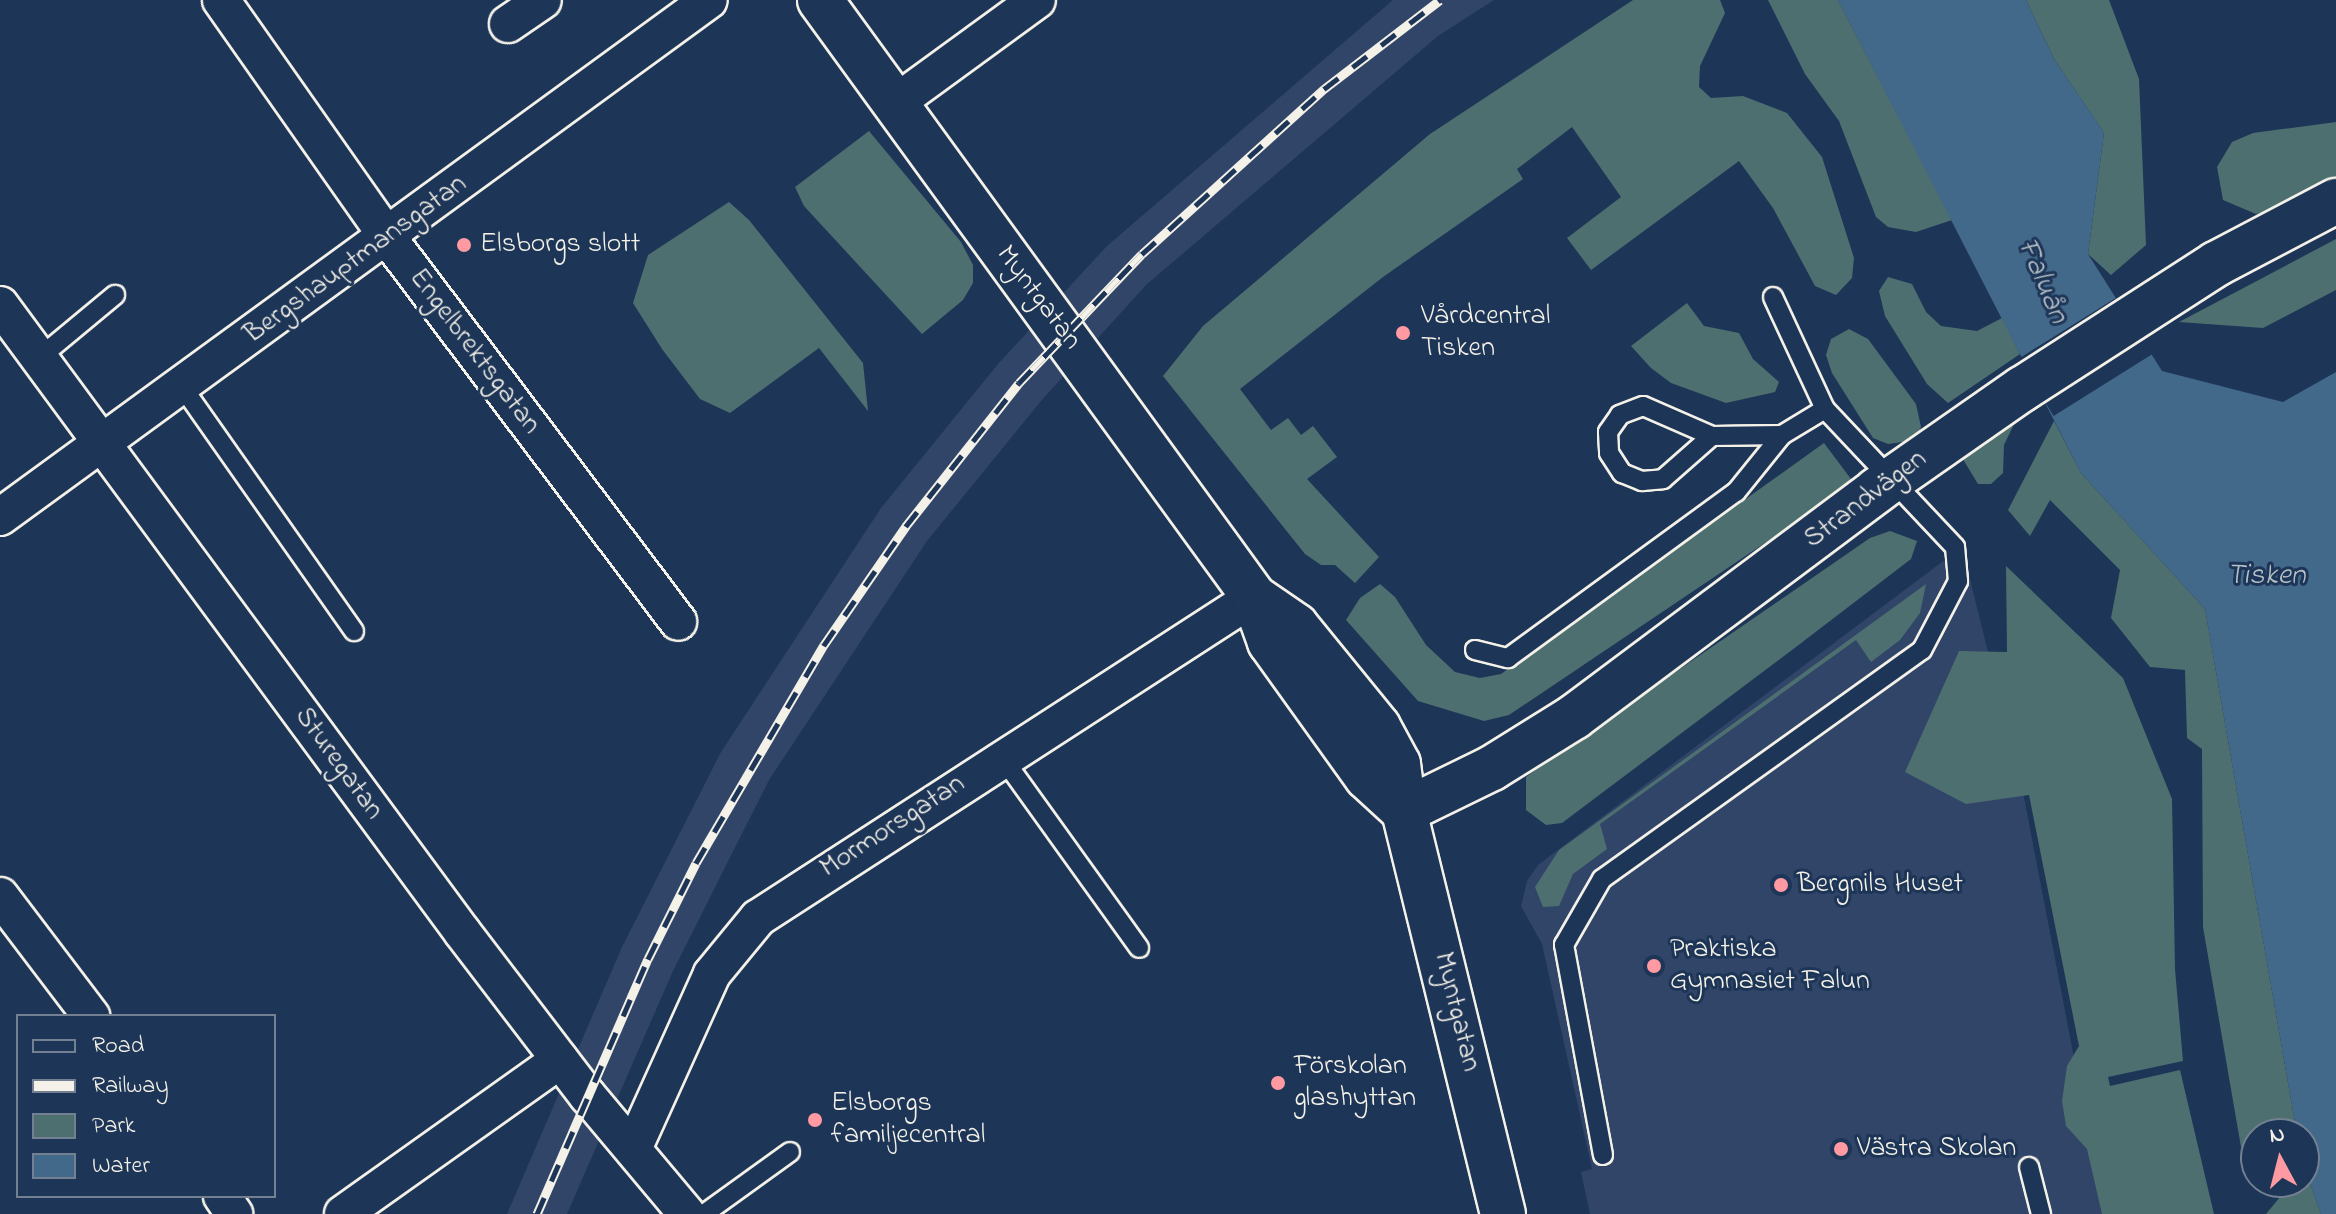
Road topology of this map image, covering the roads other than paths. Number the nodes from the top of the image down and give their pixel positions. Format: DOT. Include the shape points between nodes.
graph roads {
  1 [pos="221,0"];
  2 [pos="543,0"];
  3 [pos="709,0"];
  4 [pos="820,0"];
  5 [pos="1037,0"];
  6 [pos="508,24"];
  7 [pos="897,102"];
  8 [pos="2336,201"];
  9 [pos="388,238"];
  10 [pos="115,295"];
  11 [pos="1773,297"];
  12 [pos="0,305"];
  13 [pos="39,358"];
  14 [pos="181,385"];
  15 [pos="1825,409"];
  16 [pos="1782,435"];
  17 [pos="1712,436"];
  18 [pos="102,442"];
  19 [pos="1891,480"];
  20 [pos="0,517"];
  21 [pos="1254,597"];
  22 [pos="678,622"];
  23 [pos="354,631"];
  24 [pos="1475,650"];
  25 [pos="1002,757"];
  26 [pos="1404,811"];
  27 [pos="0,896"];
  28 [pos="1139,948"];
  29 [pos="89,1014"];
  30 [pos="560,1060"];
  31 [pos="633,1149"];
  32 [pos="790,1152"];
  33 [pos="1603,1155"];
  34 [pos="2029,1167"];
  35 [pos="343,1214"];
  36 [pos="687,1214"];
  37 [pos="704,1214"];
  38 [pos="1503,1214"];
  39 [pos="2041,1214"];
  1 -- 9 [label="street, Engelbrektsgatan"];
  2 -- 6 [label="street"];
  3 -- 9 [label="street, Bergshauptmansgatan"];
  4 -- 7 [label="street, Myntgatan"];
  5 -- 7 [label="street"];
  7 -- 21 [label="street, Myntgatan"];
  8 -- 19 [label="street, Strandvägen" via="2216,264"];
  9 -- 14 [label="street, Bergshauptmansgatan"];
  9 -- 22 [label="street, Engelbrektsgatan"];
  10 -- 13 [label="lane"];
  11 -- 15 [label="lane"];
  12 -- 13 [label="street, Sturegatan"];
  13 -- 18 [label="street, Sturegatan"];
  14 -- 18 [label="street, Bergshauptmansgatan"];
  14 -- 23 [label="lane"];
  15 -- 16 [label="lane"];
  15 -- 19 [label="lane"];
  16 -- 17 [label="lane"];
  16 -- 24 [label="lane" via="1736,492 1508,658"];
  17 -- 17 [label="lane" via="1663,479 1642,481 1622,473 1609,453 1608,432 1620,415 1643,406"];
  18 -- 20 [label="street, Bergshauptmansgatan"];
  18 -- 30 [label="street, Sturegatan"];
  19 -- 26 [label="street, Strandvägen" via="1574,717 1492,768"];
  19 -- 33 [label="lane" via="1955,547 1959,563 1958,581 1922,650 1602,879 1564,945"];
  21 -- 25 [label="street, Mormorsgatan"];
  21 -- 26 [label="street, Myntgatan" via="1296,626 1378,727 1398,764"];
  25 -- 28 [label="lane"];
  25 -- 31 [label="street, Mormorsgatan" via="847,856 741,934 712,974"];
  26 -- 38 [label="street, Myntgatan" via="1451,984"];
  27 -- 29 [label="street"];
  30 -- 31 [label="street, Sturegatan"];
  30 -- 35 [label="street"];
  31 -- 36 [label="street, Sturegatan"];
  32 -- 37 [label="lane"];
  34 -- 39 [label="lane"];
}
